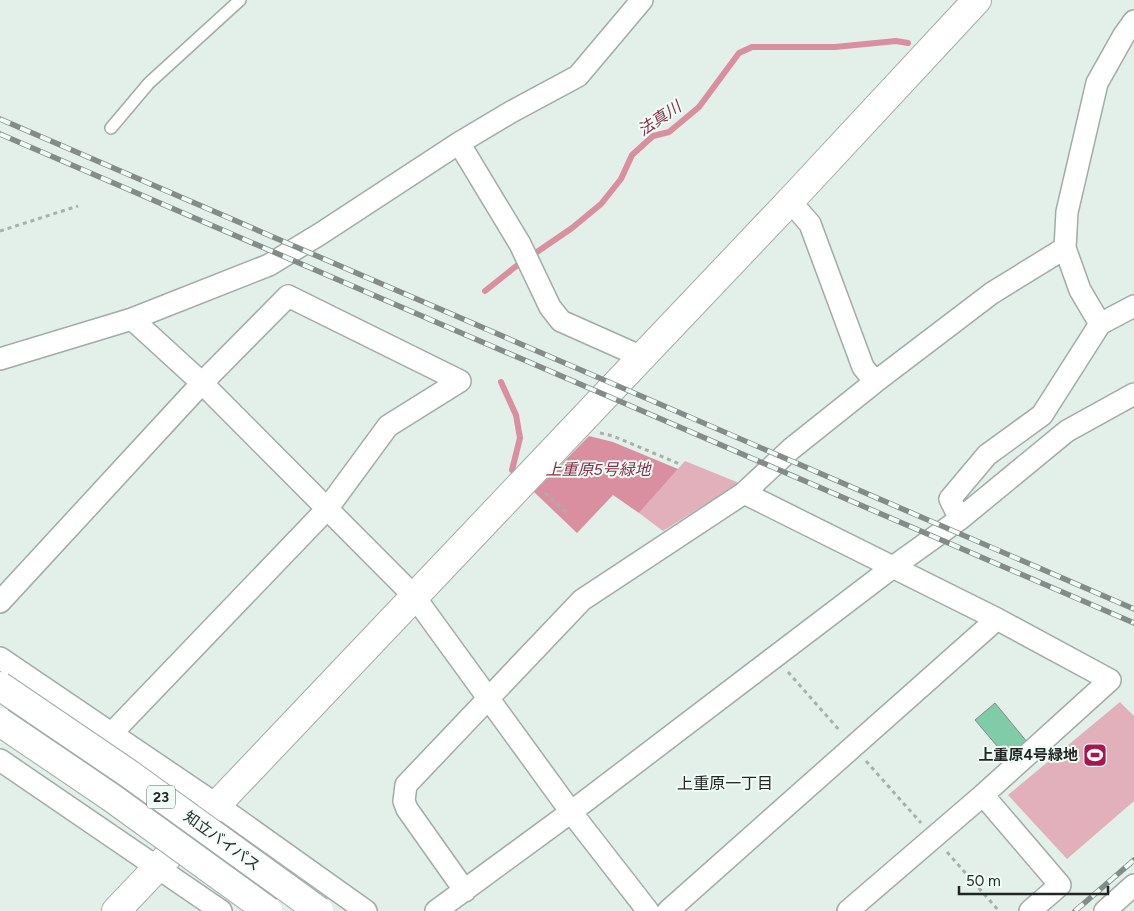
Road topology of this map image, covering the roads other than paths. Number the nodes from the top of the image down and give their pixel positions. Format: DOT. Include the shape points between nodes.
graph roads {
  1 [pos="240,0"];
  2 [pos="642,0"];
  3 [pos="977,0"];
  4 [pos="1134,20"];
  5 [pos="111,128"];
  6 [pos="459,142"];
  7 [pos="790,201"];
  8 [pos="1065,248"];
  9 [pos="1134,306"];
  10 [pos="132,319"];
  11 [pos="1100,324"];
  12 [pos="642,357"];
  13 [pos="0,358"];
  14 [pos="875,382"];
  15 [pos="202,383"];
  16 [pos="1134,394"];
  17 [pos="744,493"];
  18 [pos="327,509"];
  19 [pos="960,519"];
  20 [pos="893,567"];
  21 [pos="414,596"];
  22 [pos="0,602"];
  23 [pos="997,619"];
  24 [pos="0,658"];
  25 [pos="0,686"];
  26 [pos="489,698"];
  27 [pos="0,722"];
  28 [pos="111,734"];
  29 [pos="0,760"];
  30 [pos="983,795"];
  31 [pos="217,805"];
  32 [pos="571,812"];
  33 [pos="158,868"];
  34 [pos="1134,885"];
  35 [pos="465,891"];
  36 [pos="116,911"];
  37 [pos="221,911"];
  38 [pos="268,911"];
  39 [pos="319,911"];
  40 [pos="366,911"];
  41 [pos="436,911"];
  42 [pos="648,911"];
  43 [pos="668,911"];
  44 [pos="848,911"];
  45 [pos="1030,911"];
  46 [pos="1106,911"];
  1 -- 5 [label="lane" via="149,83"];
  2 -- 6 [label="street" via="578,76"];
  3 -- 7 [label="main road"];
  4 -- 8 [label="street" via="1097,83 1068,212"];
  6 -- 10 [label="street" via="269,265"];
  6 -- 12 [label="street" via="520,244 550,307 561,321"];
  7 -- 12 [label="main road"];
  7 -- 14 [label="street" via="810,224 863,367"];
  8 -- 11 [label="street" via="1080,290"];
  8 -- 14 [label="street" via="992,293"];
  9 -- 11 [label="street"];
  10 -- 13 [label="street"];
  10 -- 15 [label="street"];
  11 -- 19 [label="street" via="1042,415 987,455 950,499"];
  12 -- 21 [label="main road"];
  14 -- 17 [label="street" via="791,449"];
  15 -- 18 [label="street"];
  15 -- 18 [label="street" via="288,296 460,381 388,426"];
  15 -- 22 [label="street"];
  16 -- 19 [label="street" via="1067,431"];
  17 -- 20 [label="street"];
  17 -- 26 [label="street" via="582,600"];
  18 -- 21 [label="street"];
  18 -- 28 [label="street"];
  19 -- 20 [label="street"];
  20 -- 23 [label="street"];
  20 -- 32 [label="street"];
  21 -- 26 [label="street"];
  21 -- 31 [label="main road"];
  23 -- 30 [label="street" via="1110,680"];
  23 -- 43 [label="street"];
  24 -- 28 [label="street"];
  25 -- 39 [label="main road, 知立バイパス / 23, bridge" via="128,773"];
  26 -- 32 [label="street"];
  26 -- 35 [label="street" via="406,785 404,801"];
  27 -- 38 [label="main road, 知立バイパス / 23, bridge"];
  28 -- 31 [label="street"];
  29 -- 33 [label="street"];
  30 -- 44 [label="street"];
  30 -- 45 [label="street" via="1060,885"];
  31 -- 33 [label="main road"];
  31 -- 40 [label="street"];
  32 -- 35 [label="street"];
  32 -- 42 [label="street"];
  33 -- 36 [label="main road"];
  33 -- 37 [label="street"];
  34 -- 46 [label="street"];
  35 -- 41 [label="street"];
}
